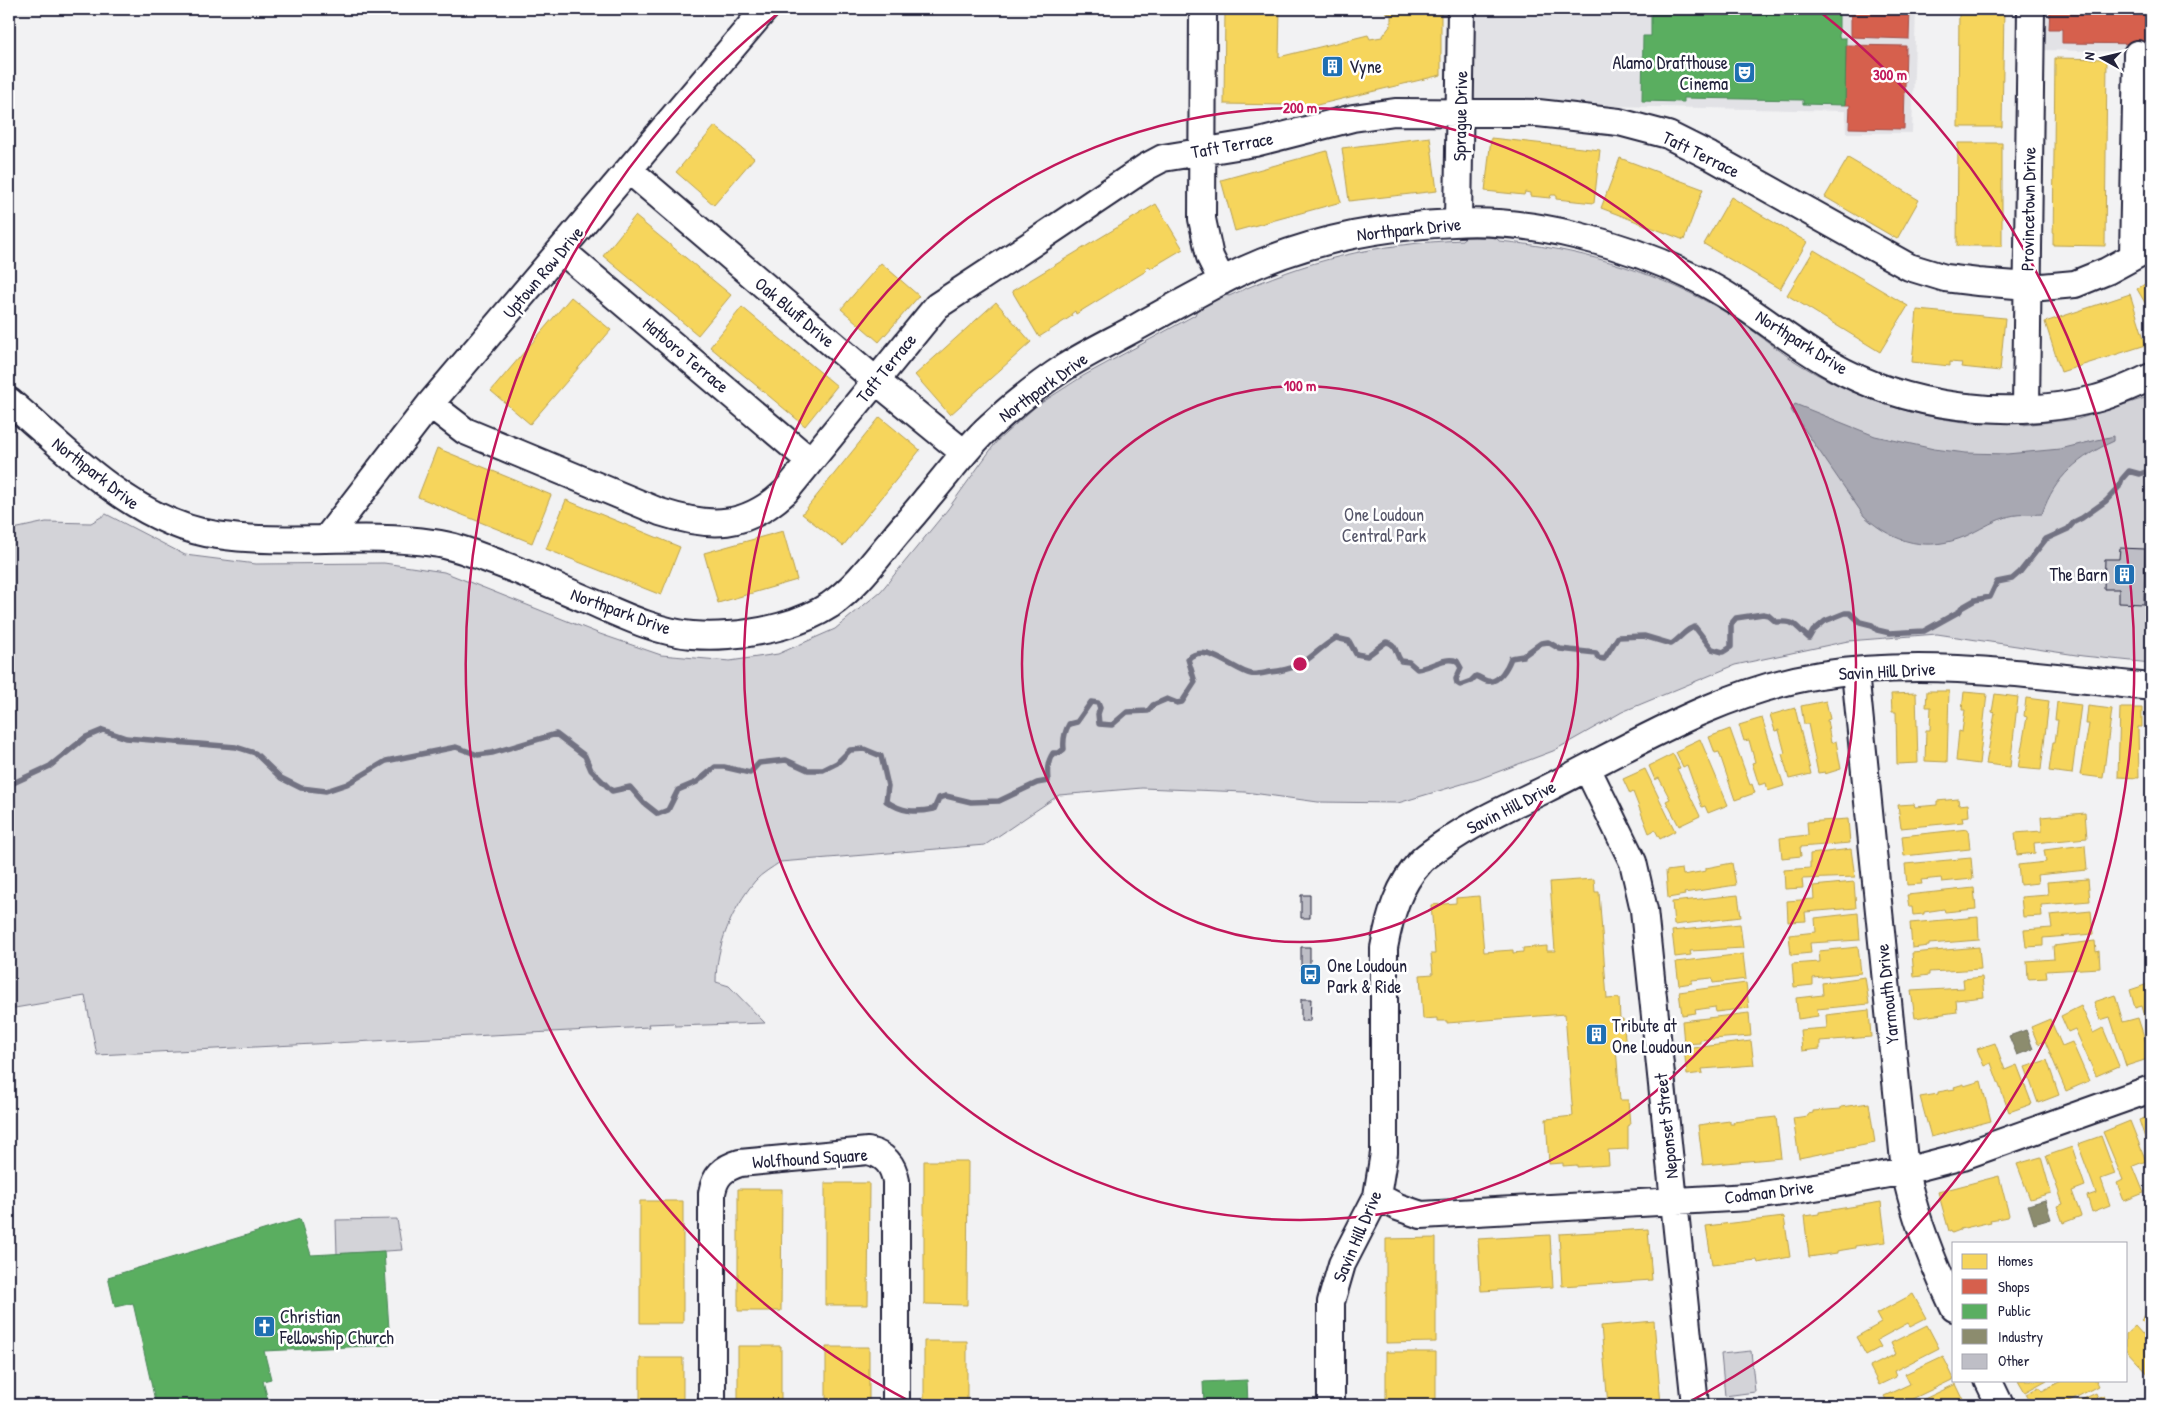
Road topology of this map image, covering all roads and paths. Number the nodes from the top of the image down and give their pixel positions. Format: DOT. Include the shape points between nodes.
graph roads {
  1 [pos="765,9"];
  2 [pos="1203,9"];
  3 [pos="1461,9"];
  4 [pos="2031,9"];
  5 [pos="2137,54"];
  6 [pos="1460,112"];
  7 [pos="1201,150"];
  8 [pos="629,170"];
  9 [pos="1458,222"];
  10 [pos="561,250"];
  11 [pos="2142,251"];
  12 [pos="1222,281"];
  13 [pos="2026,285"];
  14 [pos="2151,377"];
  15 [pos="875,380"];
  16 [pos="9,401"];
  17 [pos="430,404"];
  18 [pos="2026,408"];
  19 [pos="963,452"];
  20 [pos="810,461"];
  21 [pos="326,539"];
  22 [pos="1855,672"];
  23 [pos="2151,687"];
  24 [pos="1587,768"];
  25 [pos="2151,1090"];
  26 [pos="1905,1171"];
  27 [pos="1377,1196"];
  28 [pos="1674,1201"];
  29 [pos="1952,1304"];
  30 [pos="1989,1382"];
  31 [pos="712,1405"];
  32 [pos="896,1405"];
  33 [pos="1331,1405"];
  34 [pos="1695,1405"];
  35 [pos="2000,1405"];
  1 -- 8 [label="street, Uptown Row Drive"];
  2 -- 7 [label="street"];
  3 -- 6 [label="street, Sprague Drive"];
  4 -- 13 [label="street, Provincetown Drive"];
  5 -- 11 [label="street"];
  6 -- 7 [label="street, Taft Terrace" via="1395,112 1353,118 1256,143"];
  6 -- 9 [label="street, Sprague Drive"];
  6 -- 13 [label="street, Taft Terrace" via="1566,116 1619,122 1668,135 1910,267 1945,278"];
  7 -- 12 [label="street" via="1204,236"];
  7 -- 15 [label="street, Taft Terrace" via="1163,158 1146,167 937,306"];
  8 -- 10 [label="street, Uptown Row Drive"];
  8 -- 15 [label="street, Oak Bluff Drive"];
  9 -- 12 [label="street, Northpark Drive" via="1335,239 1298,249"];
  9 -- 18 [label="street, Northpark Drive" via="1544,230 1624,249 1700,280 1753,311 1829,364 1861,378 1922,400 1991,409"];
  10 -- 17 [label="street, Uptown Row Drive"];
  10 -- 20 [label="street, Hatboro Terrace"];
  11 -- 13 [label="street, Taft Terrace" via="2075,284"];
  12 -- 19 [label="street, Northpark Drive" via="1065,367 1022,399"];
  13 -- 18 [label="street, Provincetown Drive"];
  14 -- 18 [label="street, Northpark Drive" via="2092,400"];
  15 -- 19 [label="street, Oak Bluff Drive"];
  15 -- 20 [label="street, Taft Terrace"];
  16 -- 21 [label="street, Northpark Drive" via="121,496 149,513 211,535"];
  17 -- 20 [label="street, Taft Terrace" via="465,430 660,512 705,524 723,523 760,511 786,491"];
  17 -- 21 [label="street, Uptown Row Drive"];
  19 -- 21 [label="street, Northpark Drive" via="871,566 830,604 789,625 733,635 689,635 650,625 470,552 434,543"];
  22 -- 23 [label="street, Savin Hill Drive" via="1956,668"];
  22 -- 24 [label="street, Savin Hill Drive" via="1820,675 1737,696 1666,727"];
  22 -- 26 [label="street, Yarmouth Drive"];
  24 -- 27 [label="street, Savin Hill Drive" via="1462,830 1423,859 1397,894 1384,948 1384,1153"];
  24 -- 28 [label="street, Neponset Street" via="1633,862 1644,910"];
  25 -- 26 [label="street, Codman Drive" via="1963,1156"];
  26 -- 28 [label="street, Codman Drive" via="1748,1197"];
  26 -- 29 [label="street, Yarmouth Drive" via="1911,1200 1935,1269"];
  27 -- 28 [label="street, Codman Drive" via="1398,1208 1421,1214"];
  27 -- 33 [label="street, Savin Hill Drive" via="1342,1264 1331,1302"];
  28 -- 34 [label="street, Neponset Street"];
  30 -- 35 [label="street"];
  31 -- 32 [label="street, Wolfhound Square" via="712,1193 716,1179 722,1171 740,1163 868,1151 890,1162 895,1171"];
}
